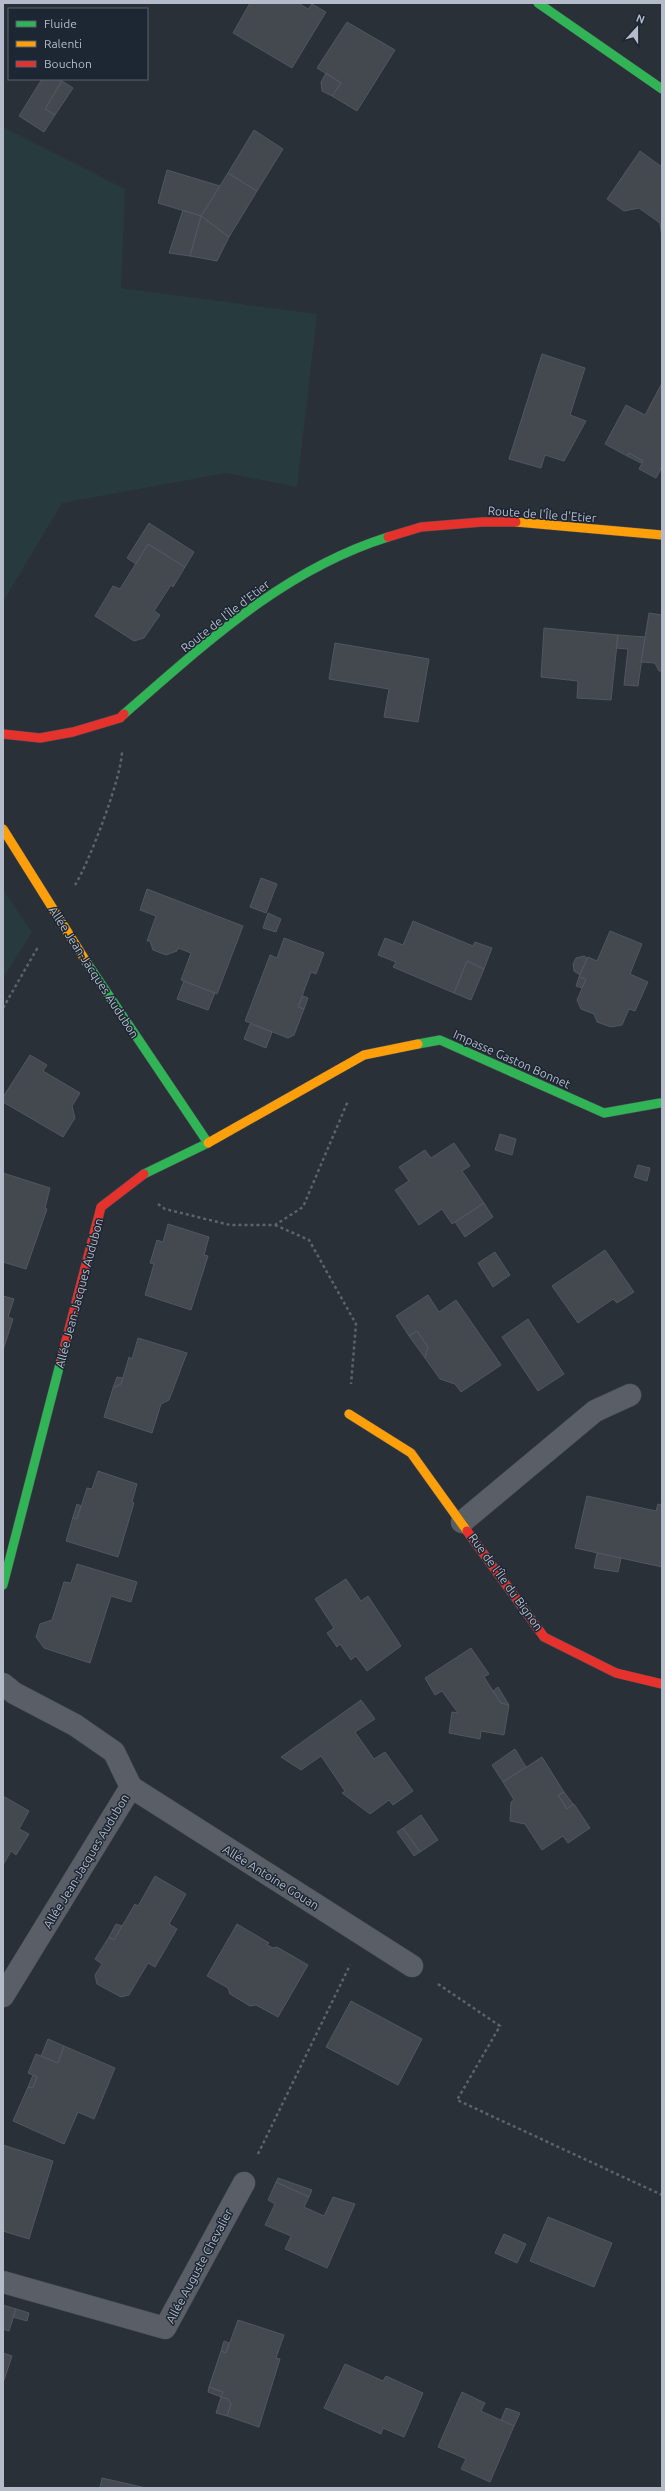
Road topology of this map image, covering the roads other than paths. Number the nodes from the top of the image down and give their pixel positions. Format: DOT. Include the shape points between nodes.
graph roads {
  1 [pos="538,3"];
  2 [pos="662,89"];
  3 [pos="662,535"];
  4 [pos="3,734"];
  5 [pos="3,829"];
  6 [pos="660,1103"];
  7 [pos="208,1143"];
  8 [pos="630,1395"];
  9 [pos="349,1414"];
  10 [pos="462,1522"];
  11 [pos="3,1585"];
  12 [pos="3,1684"];
  13 [pos="662,1684"];
  14 [pos="131,1787"];
  15 [pos="412,1966"];
  16 [pos="3,1996"];
  17 [pos="244,2183"];
  18 [pos="3,2282"];
  1 -- 2 [label="street"];
  3 -- 4 [label="street, Route de l'Île d'Etier" via="529,522 482,522 421,527 329,559 271,593 214,636 120,718 73,732 40,738"];
  5 -- 7 [label="street, Allée Jean-Jacques Audubon" via="56,916"];
  6 -- 7 [label="street, Impasse Gaston Bonnet" via="604,1113 440,1040 364,1055"];
  7 -- 11 [label="street, Allée Jean-Jacques Audubon" via="148,1171 101,1207"];
  8 -- 10 [label="street, Rue de l'Île du Bignon" via="595,1411"];
  9 -- 10 [label="street, Rue de l'Île du Bignon" via="411,1453"];
  10 -- 13 [label="street, Rue de l'Île du Bignon" via="544,1637 616,1673"];
  12 -- 14 [label="street, Allée Jean-Jacques Audubon" via="75,1725 114,1752"];
  14 -- 15 [label="street, Allée Antoine Gouan"];
  14 -- 16 [label="street, Allée Jean-Jacques Audubon"];
  17 -- 18 [label="street, Allée Auguste Chevalier" via="165,2328"];
}
